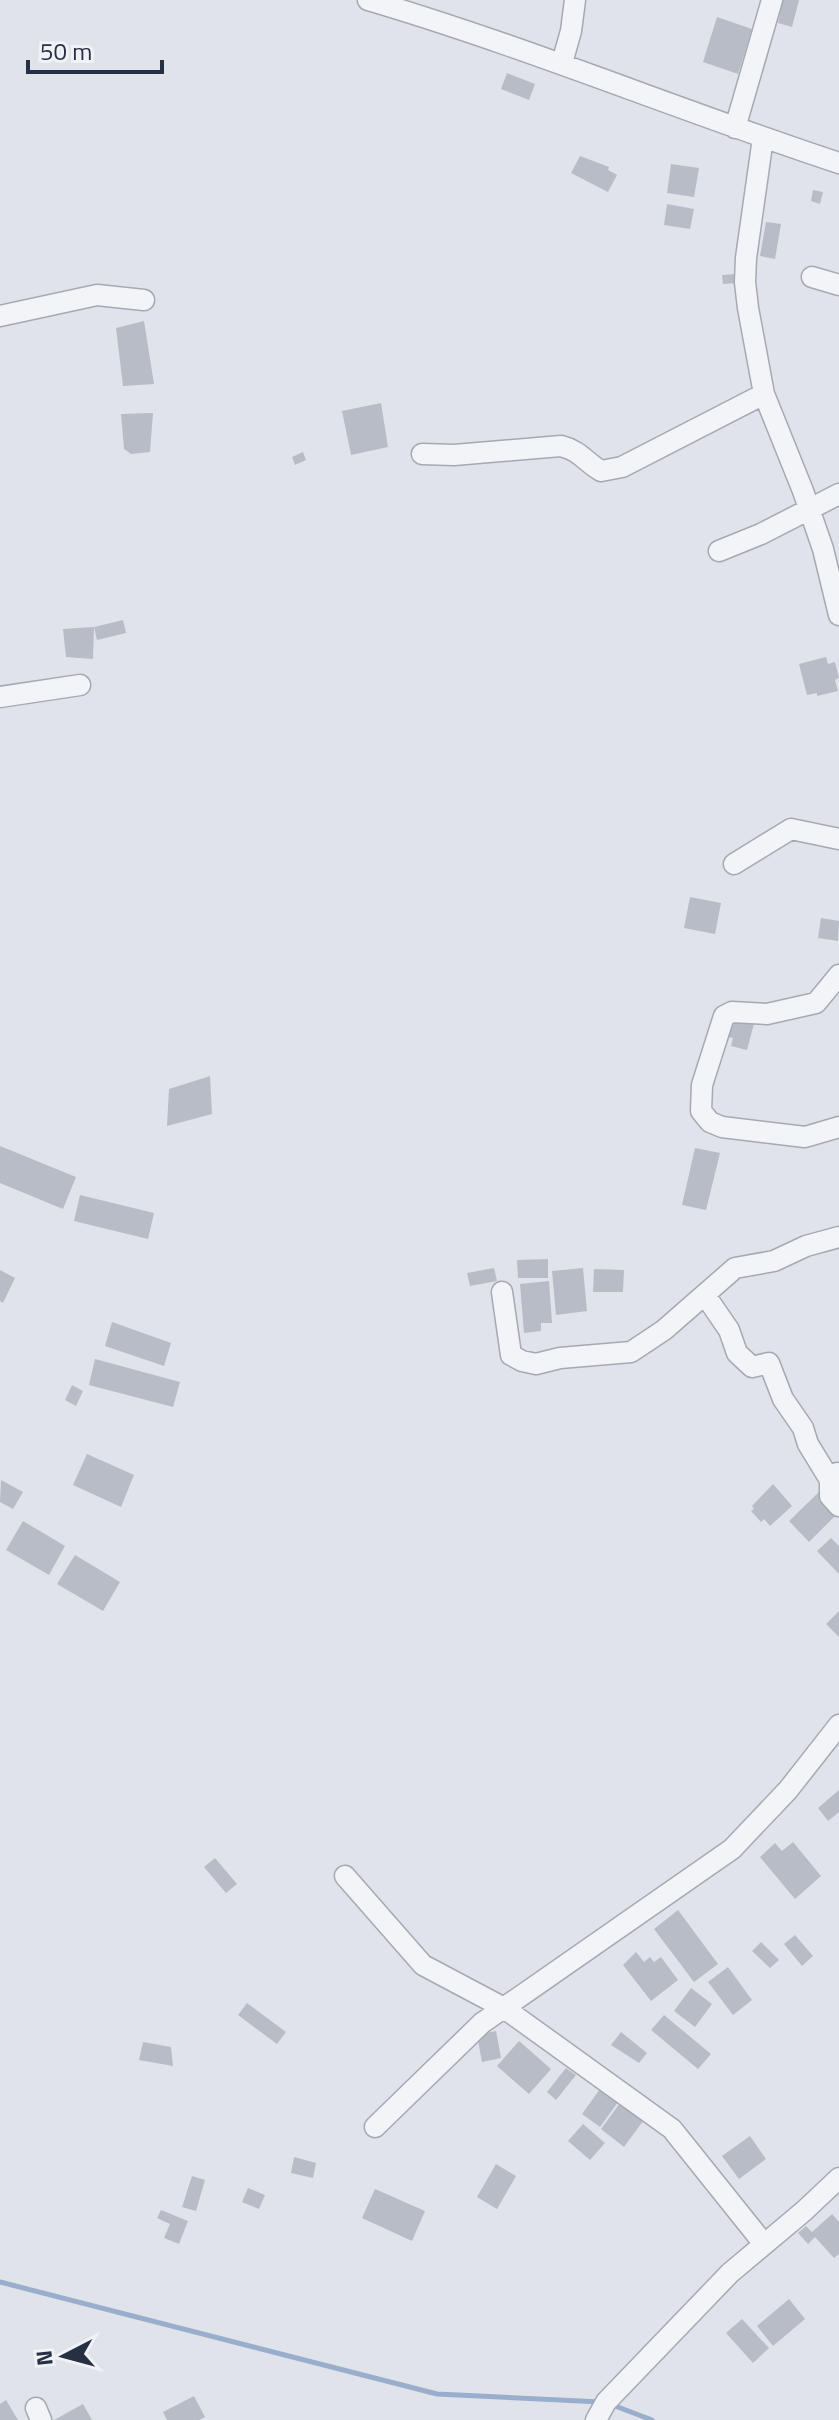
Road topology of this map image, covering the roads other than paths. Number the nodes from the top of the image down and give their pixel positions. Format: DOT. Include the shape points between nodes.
graph roads {
  1 [pos="368,0"];
  2 [pos="575,0"];
  3 [pos="772,0"];
  4 [pos="562,63"];
  5 [pos="735,128"];
  6 [pos="763,138"];
  7 [pos="839,163"];
  8 [pos="812,277"];
  9 [pos="839,285"];
  10 [pos="144,300"];
  11 [pos="0,316"];
  12 [pos="764,394"];
  13 [pos="422,454"];
  14 [pos="839,494"];
  15 [pos="810,509"];
  16 [pos="719,551"];
  17 [pos="839,615"];
  18 [pos="80,685"];
  19 [pos="0,697"];
  20 [pos="839,839"];
  21 [pos="734,864"];
  22 [pos="839,975"];
  23 [pos="839,1127"];
  24 [pos="839,1237"];
  25 [pos="502,1292"];
  26 [pos="705,1295"];
  27 [pos="834,1476"];
  28 [pos="839,1506"];
  29 [pos="839,1725"];
  30 [pos="345,1876"];
  31 [pos="504,2008"];
  32 [pos="375,2127"];
  33 [pos="839,2178"];
  34 [pos="764,2244"];
  35 [pos="596,2420"];
  1 -- 4 [label="street"];
  2 -- 4 [label="street"];
  3 -- 5 [label="street"];
  4 -- 5 [label="street"];
  5 -- 6 [label="street"];
  6 -- 7 [label="street"];
  6 -- 12 [label="street" via="745,282"];
  8 -- 9 [label="street"];
  10 -- 11 [label="street" via="97,295"];
  12 -- 13 [label="street" via="622,467 601,471 578,450 561,446"];
  12 -- 15 [label="street"];
  14 -- 15 [label="street"];
  15 -- 16 [label="street"];
  15 -- 17 [label="street"];
  18 -- 19 [label="street"];
  20 -- 21 [label="street" via="791,829"];
  22 -- 23 [label="street" via="816,1003 767,1014 724,1016 702,1085 701,1111 722,1127 805,1137"];
  24 -- 26 [label="street" via="774,1261 735,1268"];
  25 -- 26 [label="street" via="511,1355 536,1364 631,1352"];
  26 -- 27 [label="street" via="729,1330 737,1353 752,1367 769,1363 808,1444"];
  27 -- 28 [label="street" via="830,1496"];
  29 -- 31 [label="street" via="732,1849"];
  30 -- 31 [label="street" via="423,1965"];
  31 -- 32 [label="street"];
  31 -- 34 [label="street" via="672,2129"];
  33 -- 34 [label="street"];
  34 -- 35 [label="street" via="606,2402"];
}
